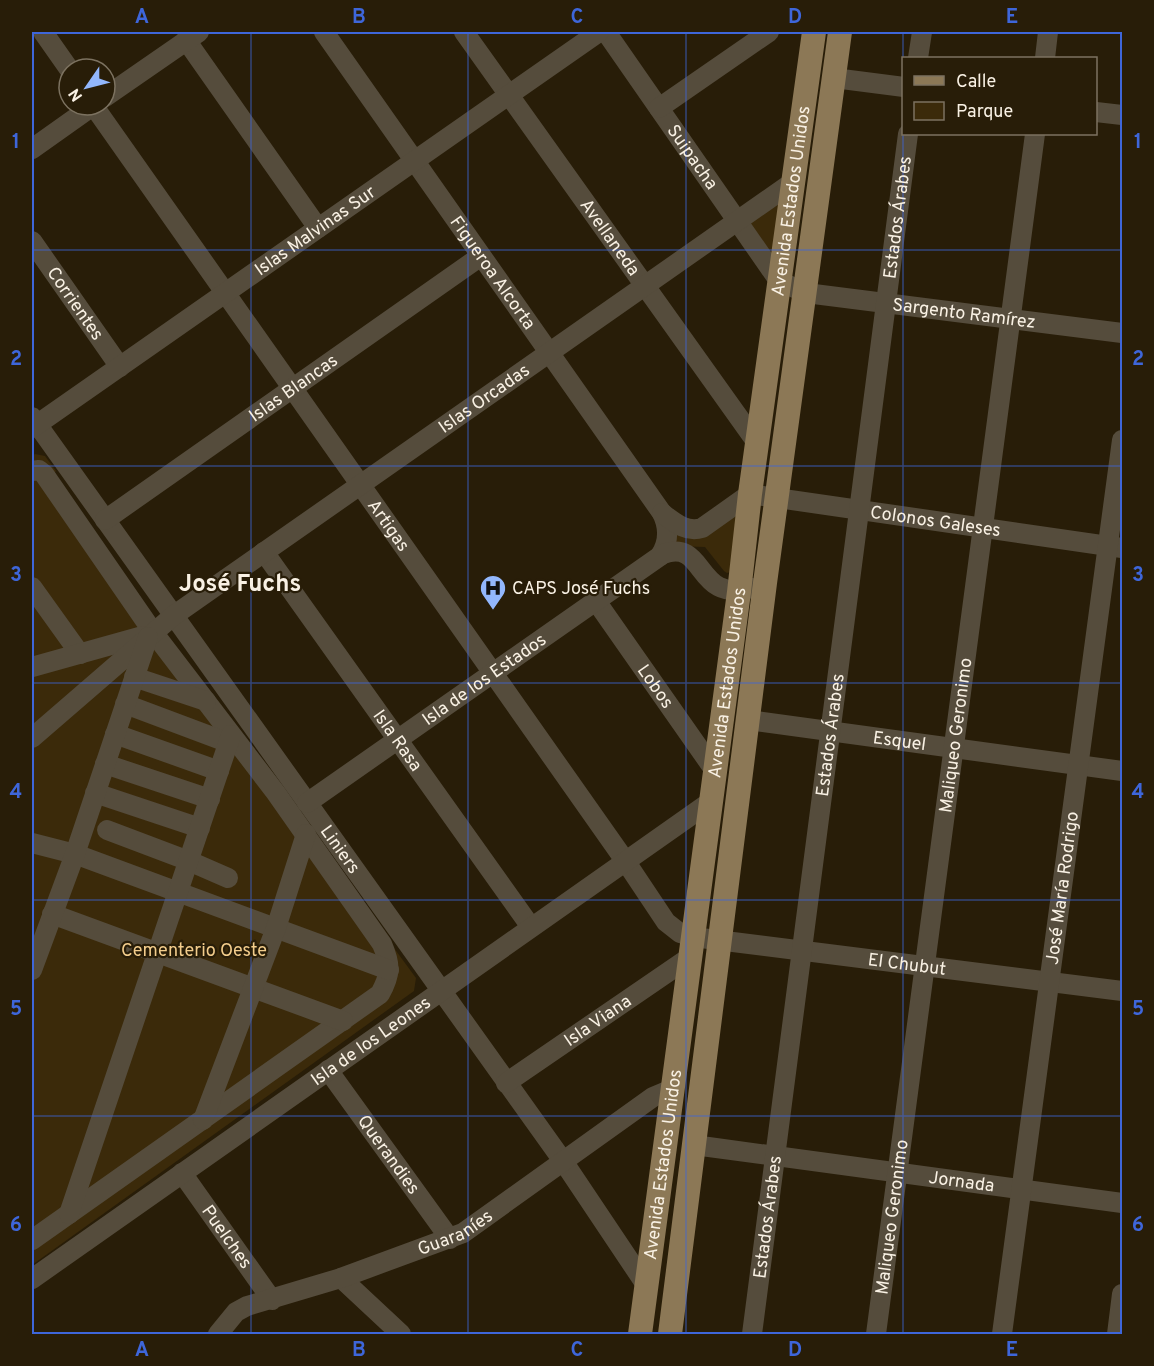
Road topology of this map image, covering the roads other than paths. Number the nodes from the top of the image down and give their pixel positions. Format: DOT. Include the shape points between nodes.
graph roads {
  1 [pos="43,32"];
  2 [pos="324,32"];
  3 [pos="464,32"];
  4 [pos="599,32"];
  5 [pos="606,32"];
  6 [pos="769,32"];
  7 [pos="814,32"];
  8 [pos="840,32"];
  9 [pos="922,32"];
  10 [pos="1048,32"];
  11 [pos="193,36"];
  12 [pos="61,57"];
  13 [pos="918,57"];
  14 [pos="1045,57"];
  15 [pos="834,78"];
  16 [pos="902,87"];
  17 [pos="117,90"];
  18 [pos="509,95"];
  19 [pos="659,108"];
  20 [pos="1097,112"];
  21 [pos="1122,115"];
  22 [pos="77,117"];
  23 [pos="102,117"];
  24 [pos="908,135"];
  25 [pos="1035,135"];
  26 [pos="32,149"];
  27 [pos="414,161"];
  28 [pos="793,182"];
  29 [pos="738,221"];
  30 [pos="318,228"];
  31 [pos="32,241"];
  32 [pos="481,256"];
  33 [pos="779,281"];
  34 [pos="645,286"];
  35 [pos="225,293"];
  36 [pos="806,293"];
  37 [pos="886,303"];
  38 [pos="1010,318"];
  39 [pos="1122,333"];
  40 [pos="549,353"];
  41 [pos="120,367"];
  42 [pos="292,389"];
  43 [pos="33,423"];
  44 [pos="1122,440"];
  45 [pos="757,443"];
  46 [pos="32,471"];
  47 [pos="360,485"];
  48 [pos="750,494"];
  49 [pos="777,499"];
  50 [pos="859,511"];
  51 [pos="662,513"];
  52 [pos="105,520"];
  53 [pos="982,528"];
  54 [pos="1115,547"];
  55 [pos="264,552"];
  56 [pos="660,556"];
  57 [pos="765,583"];
  58 [pos="32,587"];
  59 [pos="739,592"];
  60 [pos="596,601"];
  61 [pos="173,616"];
  62 [pos="151,634"];
  63 [pos="80,654"];
  64 [pos="32,667"];
  65 [pos="493,674"];
  66 [pos="134,677"];
  67 [pos="206,701"];
  68 [pos="125,704"];
  69 [pos="748,720"];
  70 [pos="830,731"];
  71 [pos="115,734"];
  72 [pos="32,738"];
  73 [pos="230,739"];
  74 [pos="397,740"];
  75 [pos="954,748"];
  76 [pos="105,764"];
  77 [pos="1079,765"];
  78 [pos="219,771"];
  79 [pos="715,771"];
  80 [pos="1122,771"];
  81 [pos="95,793"];
  82 [pos="210,799"];
  83 [pos="710,802"];
  84 [pos="307,803"];
  85 [pos="200,828"];
  86 [pos="107,830"];
  87 [pos="306,834"];
  88 [pos="32,843"];
  89 [pos="75,854"];
  90 [pos="189,861"];
  91 [pos="626,862"];
  92 [pos="228,878"];
  93 [pos="179,892"];
  94 [pos="52,914"];
  95 [pos="531,927"];
  96 [pos="276,928"];
  97 [pos="37,939"];
  98 [pos="720,939"];
  99 [pos="692,947"];
  100 [pos="802,950"];
  101 [pos="158,953"];
  102 [pos="925,965"];
  103 [pos="389,969"];
  104 [pos="32,970"];
  105 [pos="1050,982"];
  106 [pos="251,988"];
  107 [pos="441,990"];
  108 [pos="1122,991"];
  109 [pos="343,1021"];
  110 [pos="328,1070"];
  111 [pos="506,1083"];
  112 [pos="672,1089"];
  113 [pos="203,1120"];
  114 [pos="694,1146"];
  115 [pos="775,1156"];
  116 [pos="563,1161"];
  117 [pos="182,1173"];
  118 [pos="897,1173"];
  119 [pos="1022,1190"];
  120 [pos="1122,1203"];
  121 [pos="69,1214"];
  122 [pos="450,1239"];
  123 [pos="32,1240"];
  124 [pos="341,1278"];
  125 [pos="32,1279"];
  126 [pos="646,1285"];
  127 [pos="1122,1294"];
  128 [pos="272,1300"];
  129 [pos="218,1335"];
  130 [pos="401,1335"];
  131 [pos="640,1335"];
  132 [pos="670,1335"];
  133 [pos="752,1335"];
  134 [pos="876,1335"];
  135 [pos="1002,1335"];
  136 [pos="1117,1335"];
  1 -- 12 [label="street"];
  2 -- 27 [label="street, Figueroa Alcorta"];
  3 -- 18 [label="street, Avellaneda"];
  4 -- 18 [label="street, Islas Malvinas Sur"];
  5 -- 19 [label="street, Suipacha"];
  6 -- 19 [label="street"];
  7 -- 28 [label="main road, Avenida Estados Unidos"];
  8 -- 15 [label="main road, Avenida Estados Unidos"];
  9 -- 13 [label="street"];
  10 -- 14 [label="street"];
  11 -- 17 [label="street"];
  11 -- 30 [label="street"];
  15 -- 16 [label="street"];
  15 -- 36 [label="main road, Avenida Estados Unidos"];
  18 -- 27 [label="street, Islas Malvinas Sur"];
  18 -- 34 [label="street, Avellaneda"];
  19 -- 29 [label="street, Suipacha"];
  20 -- 21 [label="street"];
  22 -- 26 [label="street"];
  23 -- 35 [label="street, Artigas"];
  24 -- 37 [label="street, Estados Árabes"];
  25 -- 38 [label="street, Maliqueo Geronimo"];
  27 -- 30 [label="street, Islas Malvinas Sur"];
  27 -- 32 [label="street, Figueroa Alcorta"];
  28 -- 29 [label="street, Islas Orcadas"];
  28 -- 33 [label="main road, Avenida Estados Unidos"];
  29 -- 33 [label="street, Suipacha"];
  29 -- 34 [label="street, Islas Orcadas"];
  30 -- 35 [label="street, Islas Malvinas Sur"];
  31 -- 41 [label="street, Corrientes"];
  32 -- 40 [label="street, Figueroa Alcorta"];
  32 -- 42 [label="street, Islas Blancas"];
  33 -- 36 [label="street, Sargento Ramírez"];
  33 -- 45 [label="main road, Avenida Estados Unidos"];
  34 -- 40 [label="street, Islas Orcadas"];
  34 -- 45 [label="street, Avellaneda"];
  35 -- 41 [label="street, Islas Malvinas Sur"];
  35 -- 42 [label="street, Artigas"];
  36 -- 37 [label="street, Sargento Ramírez"];
  36 -- 49 [label="main road, Avenida Estados Unidos"];
  37 -- 38 [label="street, Sargento Ramírez"];
  37 -- 50 [label="street, Estados Árabes"];
  38 -- 39 [label="street, Sargento Ramírez"];
  38 -- 53 [label="street, Maliqueo Geronimo"];
  40 -- 47 [label="street, Islas Orcadas"];
  40 -- 51 [label="street, Figueroa Alcorta"];
  41 -- 43 [label="street, Islas Malvinas Sur"];
  42 -- 47 [label="street, Artigas"];
  42 -- 52 [label="street, Islas Blancas"];
  43 -- 52 [label="street, Liniers"];
  44 -- 54 [label="street, José María Rodrigo"];
  45 -- 48 [label="main road, Avenida Estados Unidos"];
  46 -- 62 [label="street" via="44,474"];
  47 -- 55 [label="street, Islas Orcadas"];
  47 -- 65 [label="street, Artigas"];
  48 -- 49 [label="street, Colonos Galeses"];
  48 -- 51 [label="street" via="696,530 677,524"];
  48 -- 59 [label="main road, Avenida Estados Unidos"];
  49 -- 50 [label="street, Colonos Galeses"];
  49 -- 57 [label="main road, Avenida Estados Unidos"];
  50 -- 53 [label="street, Colonos Galeses"];
  50 -- 70 [label="street, Estados Árabes"];
  51 -- 56 [label="street" via="668,535"];
  52 -- 61 [label="street, Liniers"];
  53 -- 54 [label="street, Colonos Galeses"];
  53 -- 75 [label="street, Maliqueo Geronimo"];
  54 -- 77 [label="street, José María Rodrigo"];
  55 -- 61 [label="street, Islas Orcadas"];
  55 -- 74 [label="street, Isla Rasa"];
  56 -- 59 [label="street" via="675,551 685,553 717,588"];
  56 -- 60 [label="street, Isla de los Estados"];
  57 -- 59 [label="street"];
  57 -- 69 [label="main road, Avenida Estados Unidos"];
  58 -- 63 [label="street"];
  59 -- 79 [label="main road, Avenida Estados Unidos"];
  60 -- 65 [label="street, Isla de los Estados"];
  60 -- 79 [label="street, Lobos"];
  61 -- 62 [label="street, Islas Orcadas"];
  61 -- 84 [label="street, Liniers"];
  62 -- 63 [label="street"];
  62 -- 66 [label="street"];
  62 -- 67 [label="street"];
  62 -- 72 [label="street, Islas Orcadas"];
  63 -- 64 [label="street"];
  65 -- 74 [label="street, Isla de los Estados"];
  65 -- 91 [label="street, Artigas"];
  66 -- 67 [label="street"];
  66 -- 68 [label="street"];
  67 -- 73 [label="street"];
  68 -- 71 [label="street"];
  68 -- 73 [label="street"];
  69 -- 70 [label="street, Esquel"];
  69 -- 98 [label="main road, Avenida Estados Unidos"];
  70 -- 75 [label="street, Esquel"];
  70 -- 100 [label="street, Estados Árabes"];
  71 -- 76 [label="street"];
  71 -- 78 [label="street"];
  73 -- 78 [label="street"];
  73 -- 87 [label="street"];
  74 -- 84 [label="street, Isla de los Estados"];
  74 -- 95 [label="street, Isla Rasa"];
  75 -- 77 [label="street, Esquel"];
  75 -- 102 [label="street, Maliqueo Geronimo"];
  76 -- 81 [label="street"];
  76 -- 82 [label="street"];
  77 -- 80 [label="street, Esquel"];
  77 -- 105 [label="street, José María Rodrigo"];
  78 -- 82 [label="street"];
  79 -- 83 [label="main road, Avenida Estados Unidos"];
  81 -- 85 [label="street"];
  81 -- 89 [label="street"];
  82 -- 85 [label="street"];
  83 -- 91 [label="street, Isla de los Leones"];
  83 -- 99 [label="main road, Avenida Estados Unidos"];
  84 -- 107 [label="street, Liniers"];
  85 -- 90 [label="street"];
  86 -- 90 [label="street"];
  87 -- 96 [label="street"];
  87 -- 103 [label="street" via="382,944 390,961"];
  88 -- 89 [label="street"];
  89 -- 93 [label="street"];
  89 -- 94 [label="street"];
  90 -- 92 [label="street"];
  90 -- 93 [label="street"];
  91 -- 95 [label="street, Isla de los Leones"];
  91 -- 99 [label="street, Artigas" via="666,922"];
  93 -- 96 [label="street"];
  93 -- 101 [label="street"];
  94 -- 97 [label="street"];
  94 -- 101 [label="street"];
  95 -- 107 [label="street, Isla de los Leones"];
  96 -- 103 [label="street"];
  96 -- 106 [label="street"];
  97 -- 104 [label="street"];
  98 -- 99 [label="street, El Chubut"];
  98 -- 100 [label="street, El Chubut"];
  98 -- 114 [label="main road, Avenida Estados Unidos"];
  99 -- 111 [label="street, Isla Viana"];
  99 -- 112 [label="main road, Avenida Estados Unidos"];
  100 -- 102 [label="street, El Chubut"];
  100 -- 115 [label="street, Estados Árabes"];
  101 -- 106 [label="street"];
  101 -- 121 [label="street"];
  102 -- 105 [label="street, El Chubut"];
  102 -- 118 [label="street, Maliqueo Geronimo"];
  103 -- 109 [label="street" via="381,994"];
  105 -- 108 [label="street, El Chubut"];
  105 -- 119 [label="street, José María Rodrigo"];
  106 -- 109 [label="street"];
  106 -- 113 [label="street"];
  107 -- 110 [label="street, Isla de los Leones"];
  107 -- 111 [label="street, Liniers"];
  109 -- 113 [label="street"];
  110 -- 117 [label="street, Isla de los Leones"];
  110 -- 122 [label="street, Querandies"];
  111 -- 116 [label="street, Liniers"];
  112 -- 116 [label="street, Guaraníes" via="653,1097"];
  112 -- 126 [label="main road, Avenida Estados Unidos"];
  113 -- 121 [label="street"];
  114 -- 115 [label="street, Jornada"];
  114 -- 132 [label="main road, Avenida Estados Unidos"];
  115 -- 118 [label="street, Jornada"];
  115 -- 133 [label="street, Estados Árabes"];
  116 -- 122 [label="street, Guaraníes" via="464,1233"];
  116 -- 126 [label="street, Liniers"];
  117 -- 125 [label="street, Isla de los Leones"];
  117 -- 128 [label="street, Puelches"];
  118 -- 119 [label="street, Jornada"];
  118 -- 134 [label="street, Maliqueo Geronimo"];
  119 -- 120 [label="street, Jornada"];
  119 -- 135 [label="street, José María Rodrigo"];
  121 -- 123 [label="street"];
  122 -- 124 [label="street, Guaraníes"];
  124 -- 128 [label="street, Guaraníes"];
  124 -- 130 [label="street"];
  126 -- 131 [label="main road, Avenida Estados Unidos"];
  127 -- 136 [label="street"];
  128 -- 129 [label="street, Guaraníes" via="236,1312"];
}
